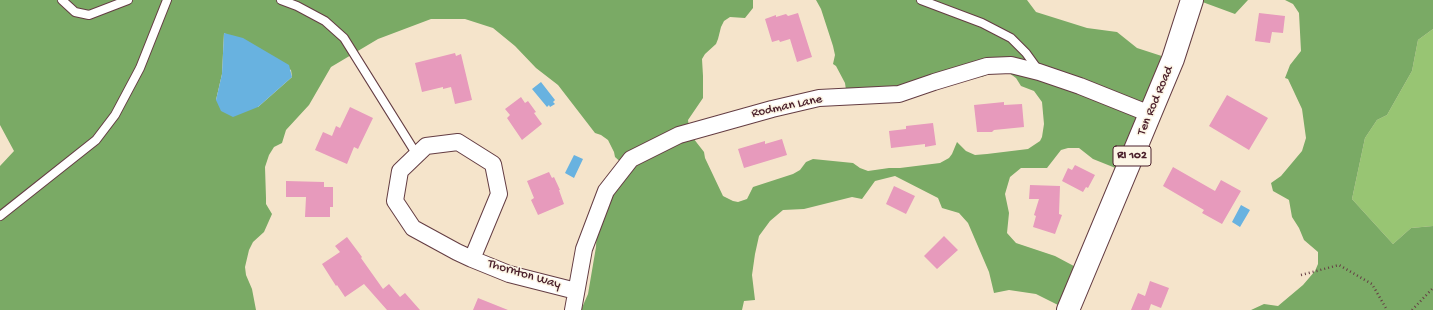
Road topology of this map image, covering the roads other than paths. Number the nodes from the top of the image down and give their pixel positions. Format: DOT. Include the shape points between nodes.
graph roads {
  1 [pos="62,0"];
  2 [pos="128,0"];
  3 [pos="167,0"];
  4 [pos="282,0"];
  5 [pos="921,0"];
  6 [pos="1192,0"];
  7 [pos="1039,72"];
  8 [pos="1150,114"];
  9 [pos="417,155"];
  10 [pos="0,216"];
  11 [pos="472,258"];
  12 [pos="576,291"];
  13 [pos="572,310"];
  14 [pos="1068,310"];
  1 -- 2 [label="lane" via="75,12 89,15"];
  3 -- 10 [label="lane" via="140,68 115,114 96,140"];
  4 -- 9 [label="lane" via="325,21 344,38"];
  5 -- 7 [label="lane" via="982,23 1011,38 1026,53"];
  6 -- 8 [label="main road, Ten Rod Road / RI 102" via="1173,59"];
  7 -- 8 [label="street, Rodman Lane"];
  7 -- 12 [label="street, Rodman Lane" via="1011,65 987,66 899,94 819,98 680,135 631,159 606,191 584,249"];
  8 -- 14 [label="main road, Ten Rod Road / RI 102"];
  9 -- 11 [label="street, Thornton Way" via="400,171 395,201 413,228"];
  9 -- 11 [label="street, Thornton Way" via="426,146 458,142 493,164 499,194"];
  11 -- 12 [label="street, Thornton Way" via="509,274"];
  12 -- 13 [label="street, Rodman Lane"];
}
